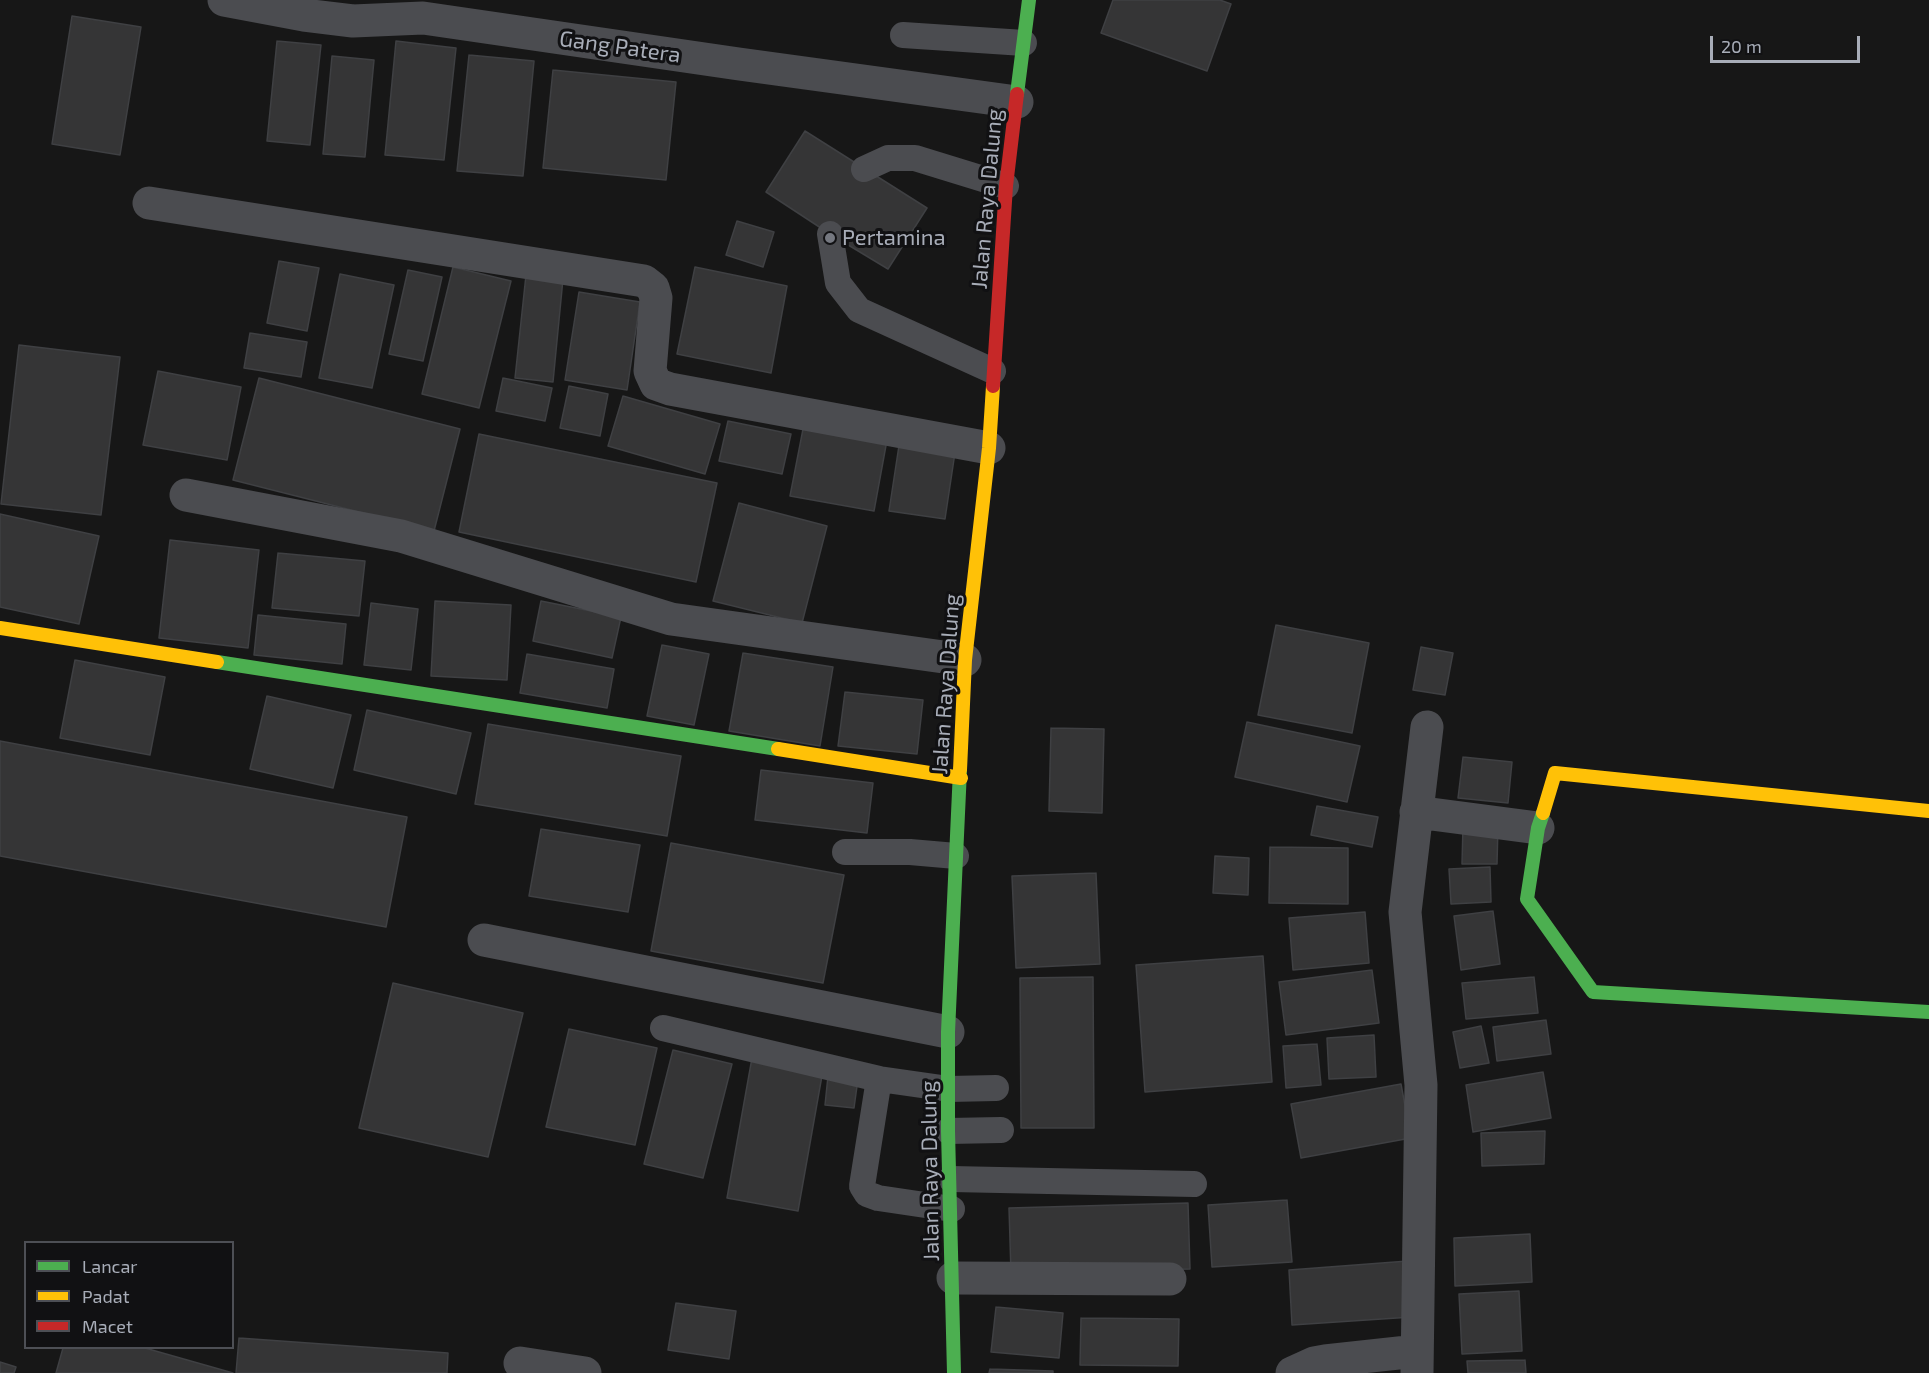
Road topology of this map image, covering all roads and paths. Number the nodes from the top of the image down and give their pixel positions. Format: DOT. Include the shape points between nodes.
graph roads {
  1 [pos="224,0"];
  2 [pos="1029,0"];
  3 [pos="903,35"];
  4 [pos="1024,43"];
  5 [pos="1017,102"];
  6 [pos="864,169"];
  7 [pos="1006,186"];
  8 [pos="149,204"];
  9 [pos="830,234"];
  10 [pos="993,372"];
  11 [pos="989,448"];
  12 [pos="186,495"];
  13 [pos="0,628"];
  14 [pos="965,660"];
  15 [pos="1427,727"];
  16 [pos="961,778"];
  17 [pos="1929,811"];
  18 [pos="1416,812"];
  19 [pos="1538,828"];
  20 [pos="845,852"];
  21 [pos="956,856"];
  22 [pos="484,940"];
  23 [pos="1929,1012"];
  24 [pos="663,1028"];
  25 [pos="948,1032"];
  26 [pos="879,1079"];
  27 [pos="996,1088"];
  28 [pos="949,1089"];
  29 [pos="1001,1130"];
  30 [pos="948,1131"];
  31 [pos="951,1179"];
  32 [pos="1194,1184"];
  33 [pos="952,1209"];
  34 [pos="953,1278"];
  35 [pos="1170,1279"];
  36 [pos="1417,1362"];
  37 [pos="520,1364"];
  38 [pos="585,1373"];
  39 [pos="954,1373"];
  40 [pos="1292,1373"];
  1 -- 5 [label="street, Gang Patera" via="352,21 423,18"];
  2 -- 4 [label="street, Jalan Raya Dalung"];
  3 -- 4 [label="lane"];
  4 -- 5 [label="street, Jalan Raya Dalung"];
  5 -- 7 [label="street, Jalan Raya Dalung"];
  6 -- 7 [label="lane" via="888,158 915,158"];
  7 -- 10 [label="street, Jalan Raya Dalung"];
  8 -- 11 [label="street" via="644,281 656,298 650,371 656,384"];
  9 -- 10 [label="lane" via="838,282 859,310"];
  10 -- 11 [label="street, Jalan Raya Dalung"];
  11 -- 14 [label="street, Jalan Raya Dalung"];
  12 -- 14 [label="street" via="401,536 671,619"];
  13 -- 16 [label="street"];
  14 -- 16 [label="street, Jalan Raya Dalung"];
  15 -- 18 [label="street"];
  16 -- 21 [label="street, Jalan Raya Dalung"];
  17 -- 19 [label="street" via="1555,773"];
  18 -- 19 [label="street"];
  18 -- 36 [label="street" via="1405,912 1421,1085"];
  19 -- 23 [label="street" via="1527,899 1593,992"];
  20 -- 21 [label="lane"];
  21 -- 25 [label="street, Jalan Raya Dalung"];
  22 -- 25 [label="street"];
  24 -- 26 [label="lane"];
  25 -- 28 [label="street, Jalan Raya Dalung"];
  26 -- 28 [label="lane"];
  26 -- 33 [label="lane" via="862,1186 867,1194 878,1198"];
  27 -- 28 [label="lane"];
  28 -- 30 [label="street, Jalan Raya Dalung"];
  29 -- 30 [label="lane"];
  30 -- 31 [label="street, Jalan Raya Dalung"];
  31 -- 32 [label="lane"];
  31 -- 33 [label="street, Jalan Raya Dalung"];
  33 -- 34 [label="street, Jalan Raya Dalung"];
  34 -- 35 [label="street"];
  34 -- 39 [label="street, Jalan Raya Dalung"];
  36 -- 40 [label="street" via="1325,1361"];
  37 -- 38 [label="street"];
}
